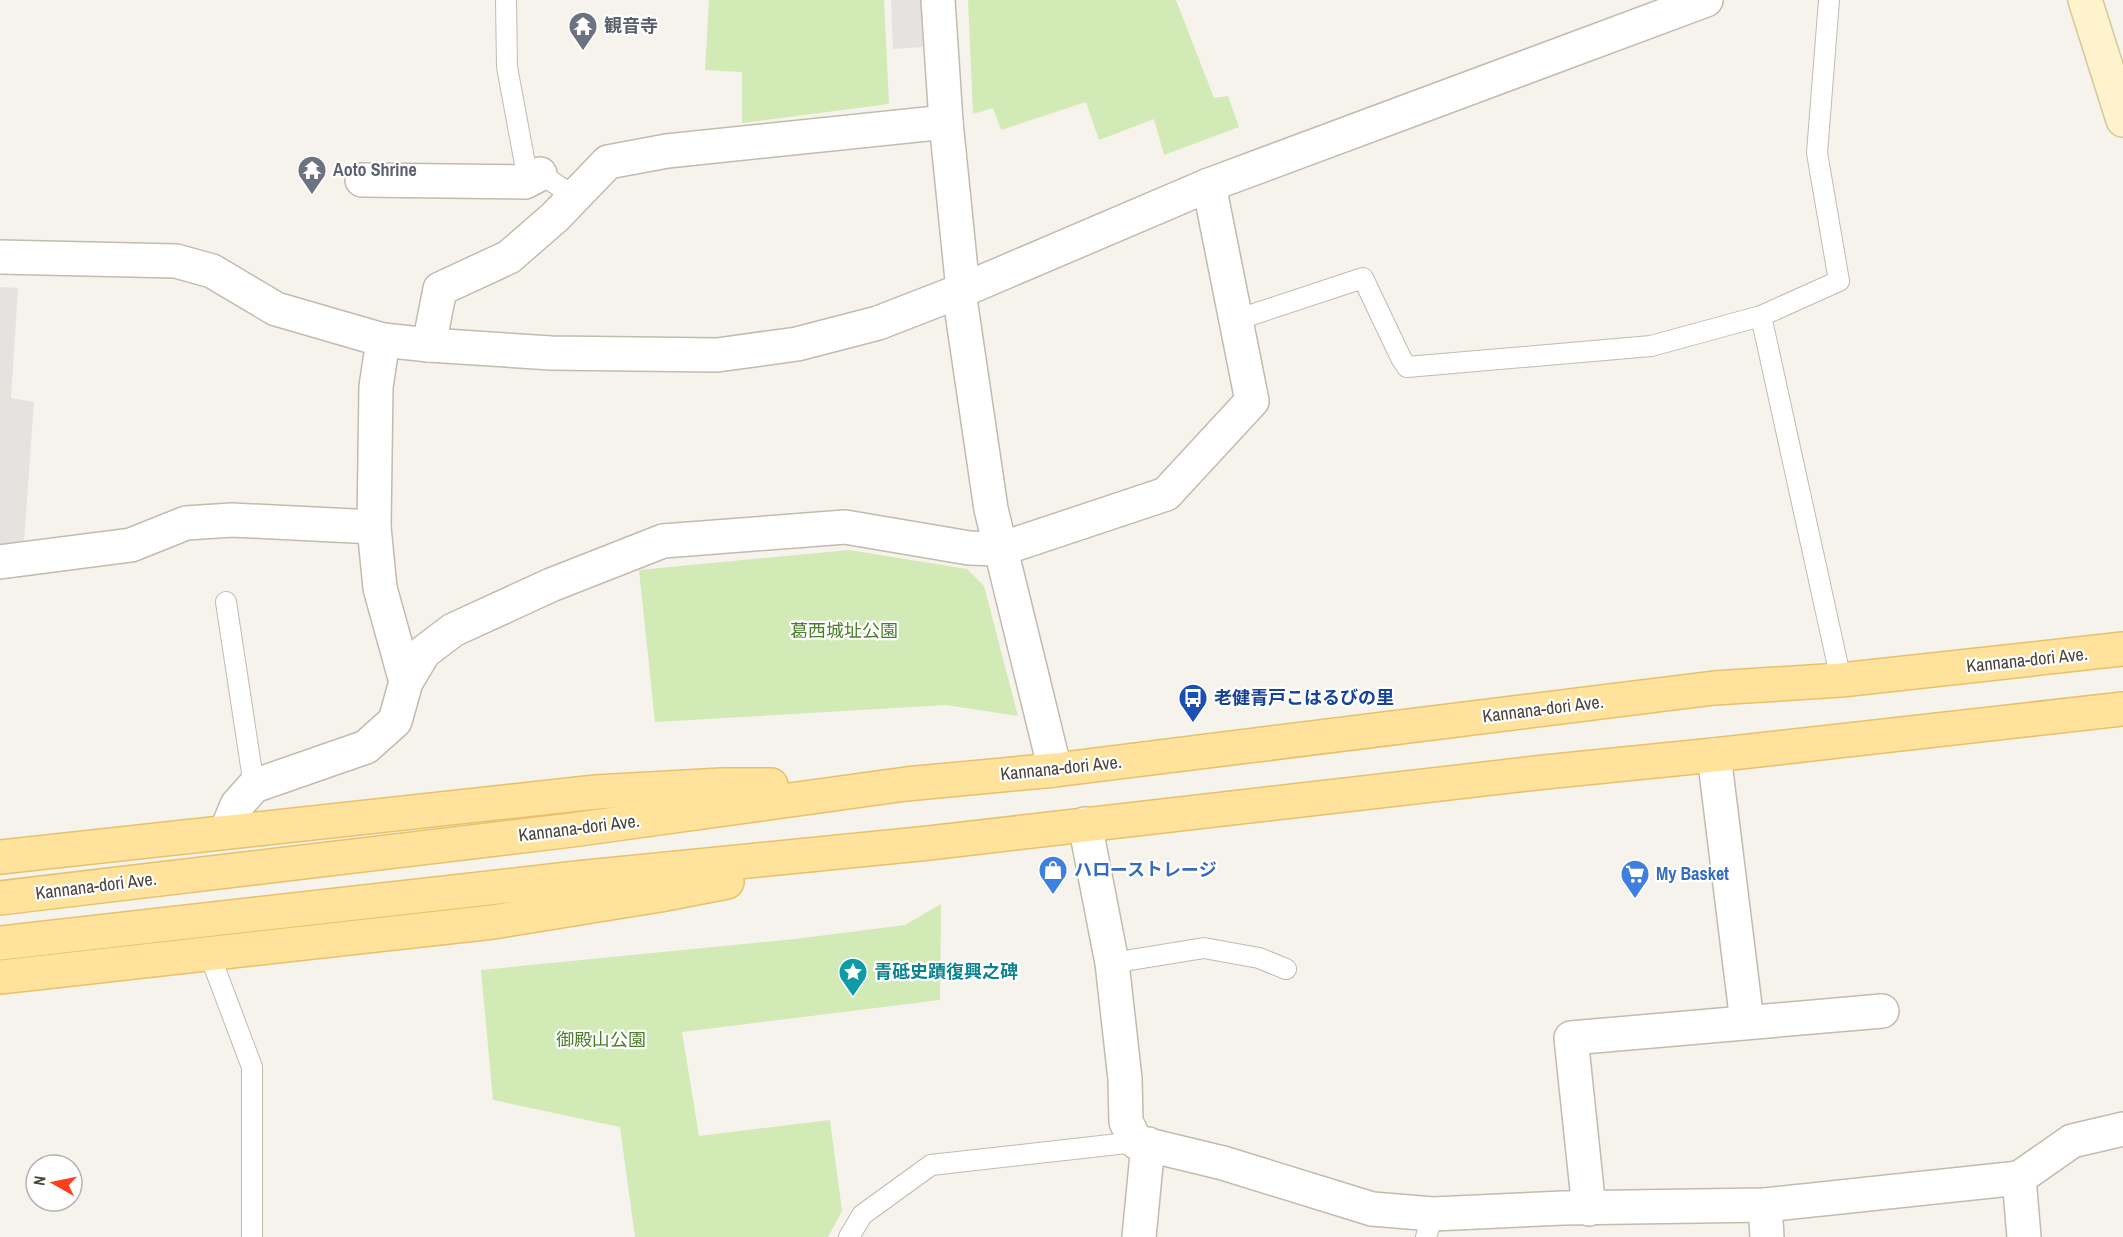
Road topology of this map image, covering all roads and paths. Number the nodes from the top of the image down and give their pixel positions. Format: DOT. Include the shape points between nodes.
graph roads {
  1 [pos="506,0"];
  2 [pos="938,0"];
  3 [pos="1706,0"];
  4 [pos="1829,0"];
  5 [pos="2085,0"];
  6 [pos="2123,120"];
  7 [pos="946,122"];
  8 [pos="540,174"];
  9 [pos="362,180"];
  10 [pos="1209,185"];
  11 [pos="574,196"];
  12 [pos="0,257"];
  13 [pos="961,291"];
  14 [pos="1761,316"];
  15 [pos="1236,320"];
  16 [pos="383,340"];
  17 [pos="429,345"];
  18 [pos="374,527"];
  19 [pos="1001,549"];
  20 [pos="0,562"];
  21 [pos="226,602"];
  22 [pos="2123,649"];
  23 [pos="1841,680"];
  24 [pos="406,682"];
  25 [pos="2123,709"];
  26 [pos="1714,755"];
  27 [pos="1055,770"];
  28 [pos="906,784"];
  29 [pos="254,786"];
  30 [pos="1085,824"];
  31 [pos="226,832"];
  32 [pos="929,843"];
  33 [pos="0,857"];
  34 [pos="0,898"];
  35 [pos="0,943"];
  36 [pos="208,953"];
  37 [pos="1112,963"];
  38 [pos="1286,969"];
  39 [pos="0,977"];
  40 [pos="1882,1011"];
  41 [pos="1747,1022"];
  42 [pos="2123,1129"];
  43 [pos="1142,1143"];
  44 [pos="2019,1178"];
  45 [pos="1589,1209"];
  46 [pos="1766,1221"];
  47 [pos="1430,1225"];
  48 [pos="252,1237"];
  49 [pos="849,1237"];
  50 [pos="1139,1237"];
  51 [pos="2024,1237"];
  1 -- 8 [label="lane" via="507,67 525,164"];
  2 -- 7 [label="street"];
  3 -- 10 [label="street"];
  4 -- 14 [label="lane" via="1817,153 1839,281"];
  5 -- 6 [label="street"];
  7 -- 11 [label="street" via="667,151 608,162"];
  7 -- 13 [label="street"];
  8 -- 9 [label="street" via="525,182"];
  8 -- 11 [label="lane"];
  10 -- 13 [label="street"];
  10 -- 15 [label="street"];
  11 -- 17 [label="street" via="509,256 440,289"];
  12 -- 16 [label="street" via="176,261 212,271 276,309"];
  13 -- 17 [label="street" via="878,323 797,344 717,355"];
  13 -- 19 [label="street" via="991,509"];
  14 -- 15 [label="lane" via="1651,346 1407,367 1363,278"];
  14 -- 23 [label="lane"];
  15 -- 19 [label="street" via="1252,401 1166,494"];
  16 -- 17 [label="street"];
  16 -- 18 [label="street" via="376,387"];
  18 -- 20 [label="street" via="232,520 186,523 130,545"];
  18 -- 24 [label="street" via="380,588"];
  19 -- 24 [label="street" via="969,548 845,528 663,541 551,585 453,630 424,652"];
  19 -- 27 [label="street"];
  21 -- 29 [label="lane"];
  22 -- 23 [label="main road, Kannana-dori Ave."];
  23 -- 27 [label="main road, Kannana-dori Ave." via="1714,688"];
  24 -- 29 [label="street" via="394,721 366,747"];
  25 -- 26 [label="main road"];
  26 -- 30 [label="main road"];
  26 -- 41 [label="street"];
  27 -- 28 [label="main road, Kannana-dori Ave."];
  28 -- 31 [label="main road" via="722,785 596,792"];
  28 -- 34 [label="main road, Kannana-dori Ave." via="572,830"];
  29 -- 31 [label="street" via="237,805"];
  30 -- 32 [label="main road"];
  30 -- 37 [label="street"];
  31 -- 33 [label="main road"];
  32 -- 35 [label="main road"];
  32 -- 36 [label="main road" via="660,895 493,922"];
  36 -- 39 [label="main road"];
  36 -- 48 [label="lane" via="252,1067"];
  37 -- 38 [label="lane" via="1204,948 1259,958"];
  37 -- 43 [label="street" via="1126,1122"];
  40 -- 41 [label="street"];
  41 -- 45 [label="street" via="1571,1038"];
  42 -- 44 [label="street" via="2072,1141"];
  43 -- 47 [label="street"];
  43 -- 49 [label="lane" via="931,1165 862,1215"];
  43 -- 50 [label="street"];
  44 -- 46 [label="street"];
  44 -- 51 [label="street"];
  45 -- 46 [label="street"];
  45 -- 47 [label="street"];
}
